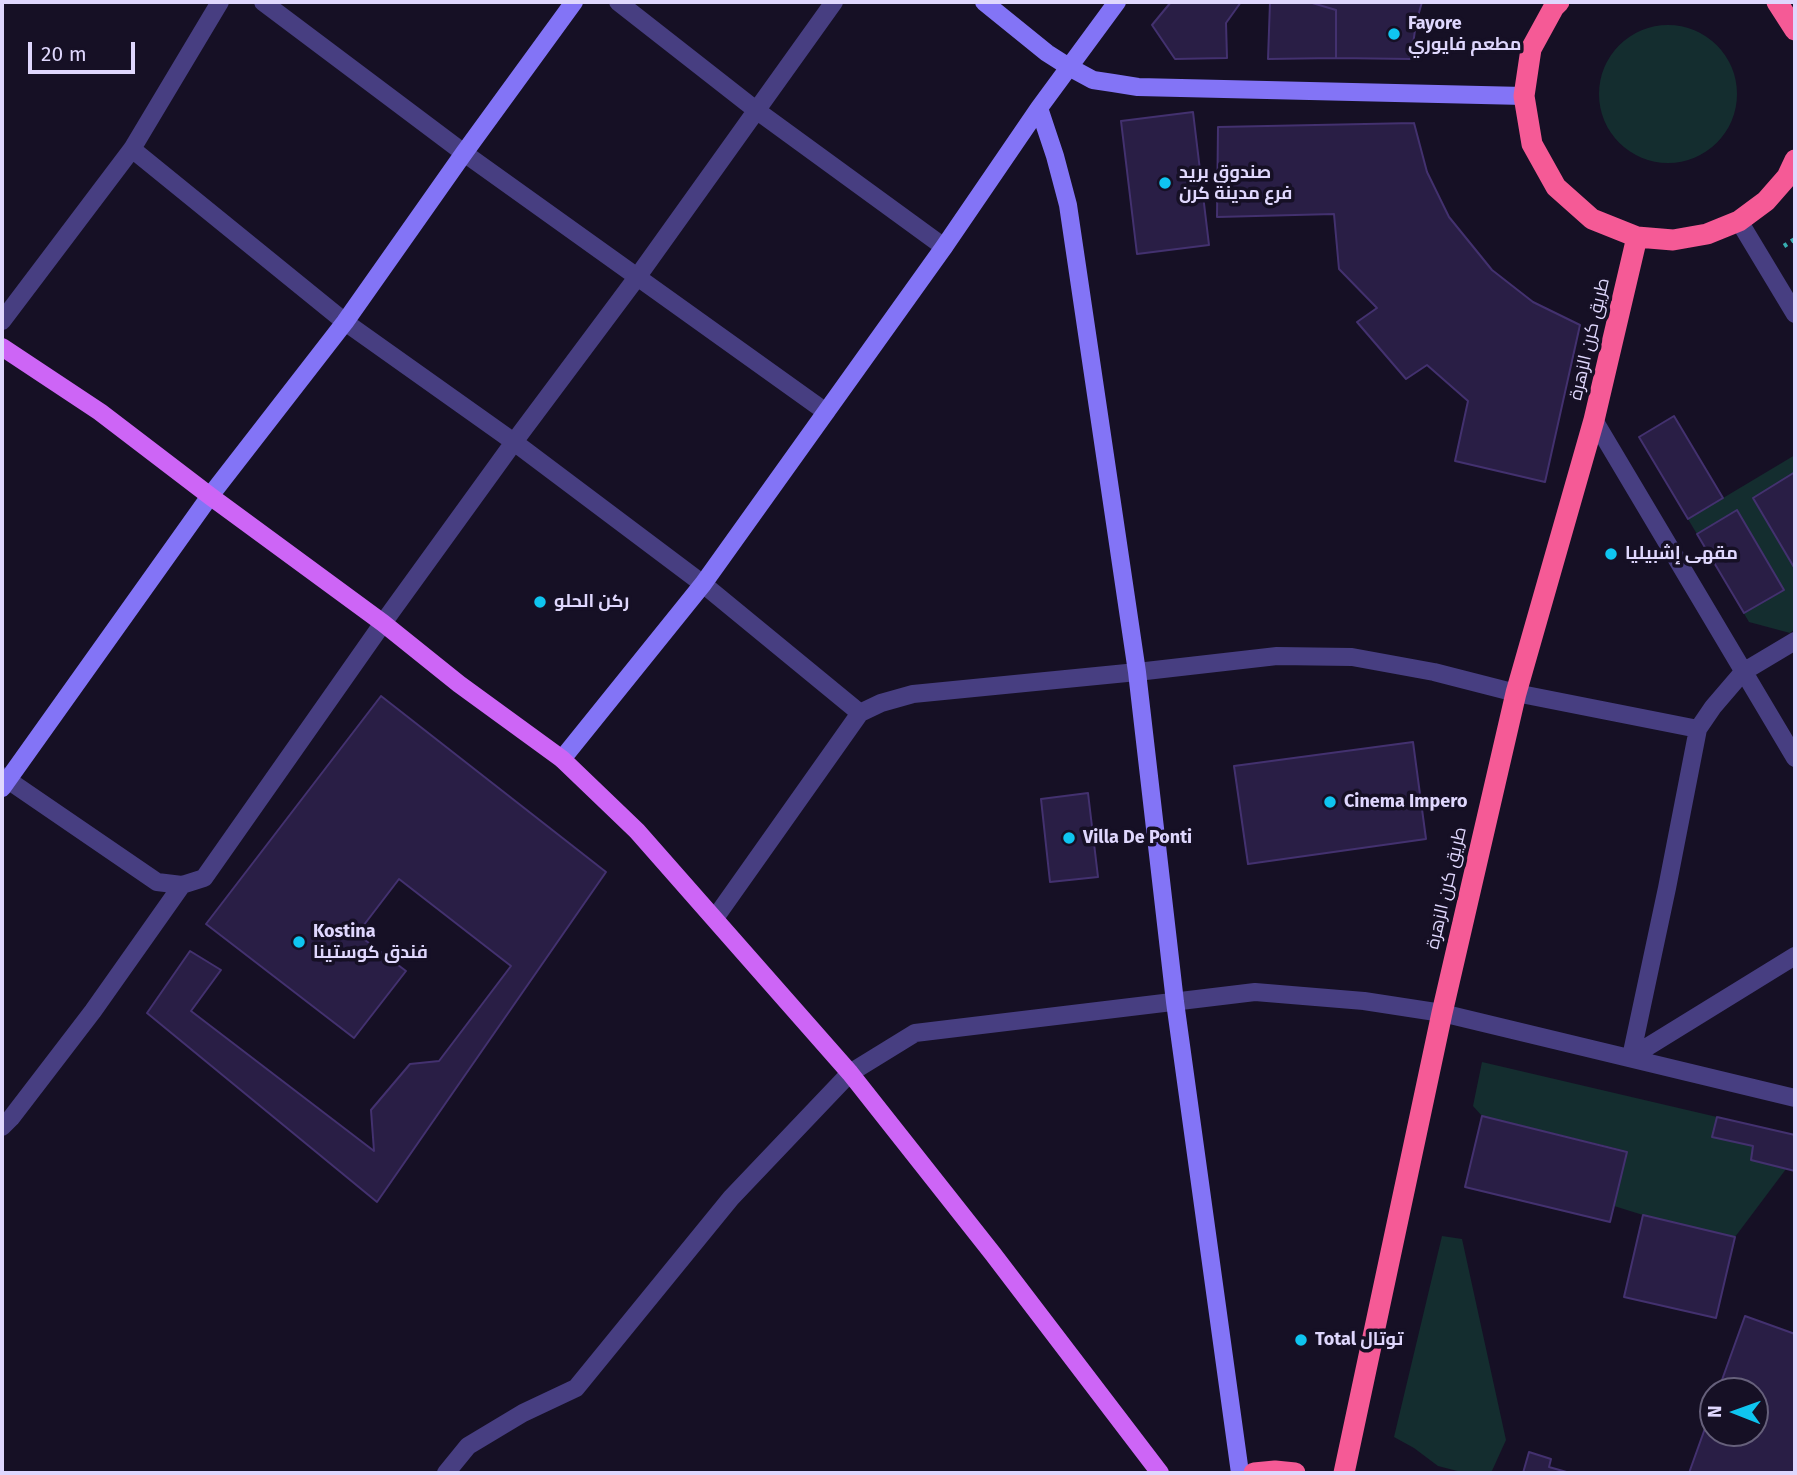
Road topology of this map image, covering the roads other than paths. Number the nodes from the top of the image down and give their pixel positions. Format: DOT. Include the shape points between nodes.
graph roads {
  1 [pos="220,2"];
  2 [pos="263,2"];
  3 [pos="574,2"];
  4 [pos="618,2"];
  5 [pos="834,2"];
  6 [pos="984,2"];
  7 [pos="1117,2"];
  8 [pos="1777,2"];
  9 [pos="1553,4"];
  10 [pos="1795,30"];
  11 [pos="1069,67"];
  12 [pos="1524,96"];
  13 [pos="1039,108"];
  14 [pos="756,110"];
  15 [pos="132,149"];
  16 [pos="464,153"];
  17 [pos="1795,160"];
  18 [pos="1739,221"];
  19 [pos="1637,237"];
  20 [pos="944,247"];
  21 [pos="638,276"];
  22 [pos="1795,314"];
  23 [pos="2,321"];
  24 [pos="345,322"];
  25 [pos="2,347"];
  26 [pos="826,412"];
  27 [pos="1594,420"];
  28 [pos="514,442"];
  29 [pos="210,496"];
  30 [pos="703,584"];
  31 [pos="383,623"];
  32 [pos="1795,641"];
  33 [pos="1137,672"];
  34 [pos="1743,672"];
  35 [pos="1516,693"];
  36 [pos="860,713"];
  37 [pos="1698,729"];
  38 [pos="1795,758"];
  39 [pos="562,759"];
  40 [pos="4,781"];
  41 [pos="182,885"];
  42 [pos="715,918"];
  43 [pos="1795,956"];
  44 [pos="1175,1002"];
  45 [pos="1442,1013"];
  46 [pos="1631,1057"];
  47 [pos="850,1073"];
  48 [pos="1795,1098"];
  49 [pos="2,1127"];
  50 [pos="446,1473"];
  51 [pos="1160,1473"];
  52 [pos="1240,1473"];
  53 [pos="1254,1473"];
  54 [pos="1295,1473"];
  55 [pos="1343,1473"];
  1 -- 15 [label="street"];
  2 -- 16 [label="street"];
  3 -- 16 [label="street"];
  4 -- 14 [label="street"];
  5 -- 14 [label="street"];
  6 -- 11 [label="street"];
  7 -- 11 [label="street"];
  8 -- 10 [label="highway"];
  9 -- 12 [label="highway" via="1531,49"];
  11 -- 12 [label="street" via="1093,80 1138,87"];
  11 -- 13 [label="street"];
  12 -- 19 [label="highway" via="1532,144 1556,187 1592,219"];
  13 -- 20 [label="street"];
  13 -- 33 [label="street" via="1068,205"];
  14 -- 20 [label="street"];
  14 -- 21 [label="street"];
  15 -- 23 [label="street"];
  15 -- 24 [label="street"];
  16 -- 21 [label="street"];
  16 -- 24 [label="street"];
  17 -- 18 [label="highway" via="1766,201"];
  18 -- 19 [label="highway" via="1707,234 1673,240"];
  18 -- 22 [label="street"];
  19 -- 27 [label="highway, طريق كرن الزهرة"];
  20 -- 26 [label="street"];
  21 -- 26 [label="street"];
  21 -- 28 [label="street"];
  24 -- 28 [label="street"];
  24 -- 29 [label="street"];
  25 -- 29 [label="main road" via="100,412"];
  26 -- 30 [label="street"];
  27 -- 34 [label="street"];
  27 -- 35 [label="highway, طريق كرن الزهرة"];
  28 -- 30 [label="street"];
  28 -- 31 [label="street"];
  29 -- 31 [label="main road"];
  29 -- 40 [label="street"];
  30 -- 36 [label="street"];
  30 -- 39 [label="street"];
  31 -- 39 [label="main road"];
  31 -- 41 [label="street" via="204,878"];
  32 -- 34 [label="street"];
  33 -- 35 [label="street" via="1277,656 1352,656"];
  33 -- 36 [label="street" via="913,694"];
  33 -- 44 [label="street"];
  34 -- 37 [label="street"];
  34 -- 38 [label="street"];
  35 -- 37 [label="street"];
  35 -- 45 [label="highway, طريق كرن الزهرة"];
  36 -- 42 [label="street"];
  37 -- 46 [label="street"];
  39 -- 42 [label="main road" via="637,831"];
  40 -- 41 [label="street" via="157,882"];
  41 -- 49 [label="street" via="93,1012"];
  42 -- 47 [label="main road"];
  43 -- 46 [label="street"];
  44 -- 45 [label="street" via="1255,992"];
  44 -- 47 [label="street" via="915,1033"];
  44 -- 52 [label="street"];
  45 -- 46 [label="street"];
  45 -- 55 [label="highway, طريق كرن الزهرة"];
  46 -- 48 [label="street"];
  47 -- 50 [label="street" via="732,1198 576,1388 468,1446"];
  47 -- 51 [label="main road"];
  53 -- 54 [label="highway"];
}
